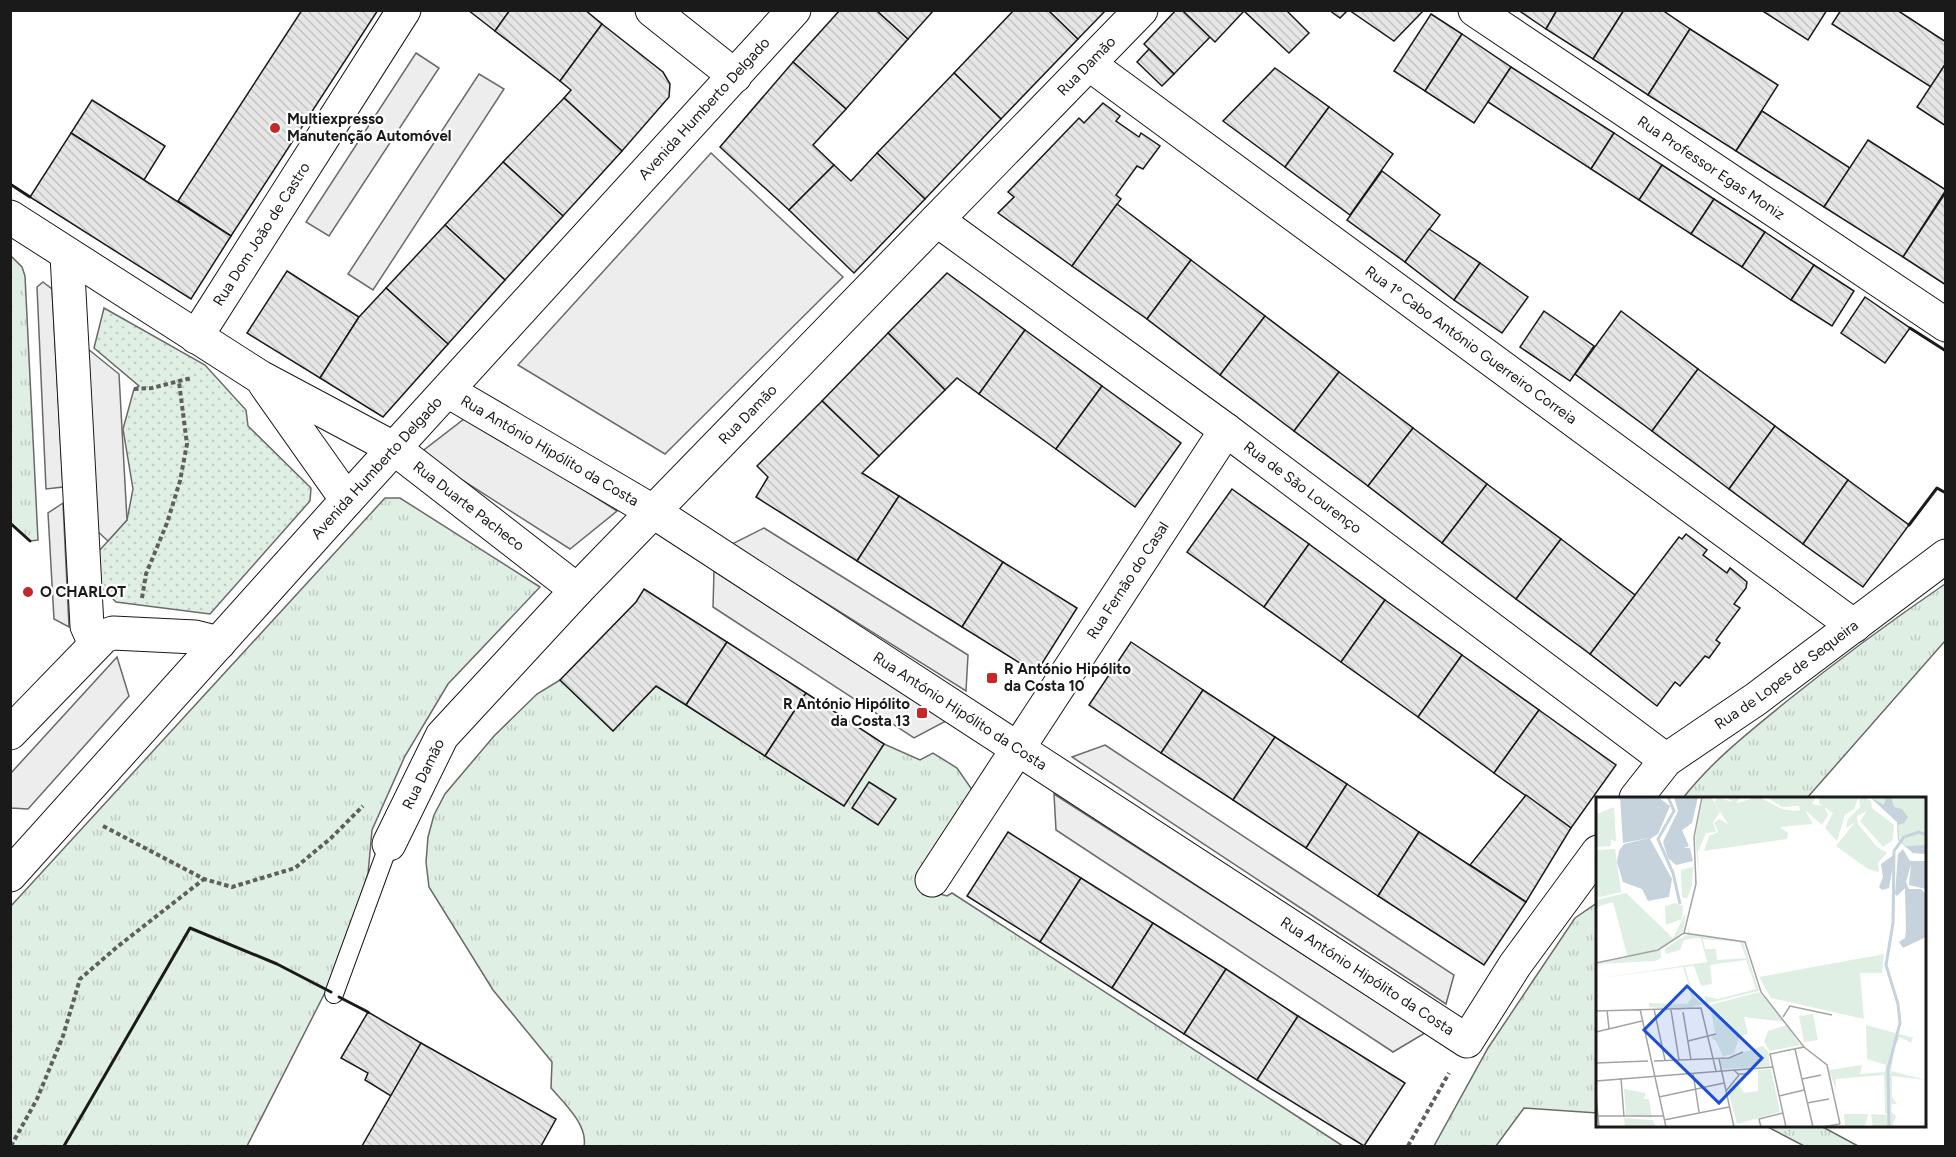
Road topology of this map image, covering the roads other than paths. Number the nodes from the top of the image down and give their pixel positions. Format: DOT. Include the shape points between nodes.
graph roads {
  1 [pos="404,10"];
  2 [pos="652,10"];
  3 [pos="794,10"];
  4 [pos="1141,10"];
  5 [pos="1475,10"];
  6 [pos="1089,64"];
  7 [pos="735,76"];
  8 [pos="10,217"];
  9 [pos="937,220"];
  10 [pos="67,255"];
  11 [pos="1946,325"];
  12 [pos="196,337"];
  13 [pos="260,377"];
  14 [pos="448,391"];
  15 [pos="1226,430"];
  16 [pos="395,449"];
  17 [pos="347,500"];
  18 [pos="654,512"];
  19 [pos="1946,556"];
  20 [pos="577,590"];
  21 [pos="1854,626"];
  22 [pos="219,643"];
  23 [pos="95,644"];
  24 [pos="10,733"];
  25 [pos="1018,747"];
  26 [pos="1666,760"];
  27 [pos="1637,797"];
  28 [pos="389,844"];
  29 [pos="1596,855"];
  30 [pos="10,875"];
  31 [pos="932,880"];
  32 [pos="334,994"];
  1 -- 12 [label="street, Rua Dom João de Castro"];
  2 -- 7 [label="street"];
  3 -- 7 [label="street, Avenida Humberto Delgado"];
  4 -- 6 [label="street, Rua Damão"];
  5 -- 11 [label="street, Rua Professor Egas Moniz"];
  6 -- 9 [label="street, Rua Damão"];
  6 -- 21 [label="street, Rua 1º Cabo António Guerreiro Correia"];
  7 -- 14 [label="street, Avenida Humberto Delgado"];
  8 -- 10 [label="street, Rua Duarte Pacheco"];
  9 -- 15 [label="street, Rua de São Lourenço"];
  9 -- 18 [label="street, Rua Damão"];
  10 -- 12 [label="street, Rua Duarte Pacheco"];
  10 -- 23 [label="street" via="87,626"];
  12 -- 13 [label="street, Rua Duarte Pacheco"];
  13 -- 16 [label="street, Rua Duarte Pacheco"];
  13 -- 17 [label="street, Rua Duarte Pacheco"];
  14 -- 16 [label="street, Avenida Humberto Delgado"];
  14 -- 18 [label="street, Rua António Hipólito da Costa"];
  15 -- 25 [label="street, Rua Fernão do Casal"];
  15 -- 26 [label="street, Rua de São Lourenço"];
  16 -- 17 [label="street, Avenida Humberto Delgado"];
  16 -- 20 [label="street, Rua Duarte Pacheco"];
  17 -- 22 [label="street, Avenida Humberto Delgado"];
  18 -- 20 [label="street, Rua Damão"];
  18 -- 25 [label="street, Rua António Hipólito da Costa"];
  19 -- 21 [label="street, Rua de Lopes de Sequeira"];
  20 -- 28 [label="street, Rua Damão" via="442,736"];
  21 -- 26 [label="street, Rua de Lopes de Sequeira"];
  22 -- 23 [label="street" via="202,638 113,633"];
  22 -- 30 [label="street, Avenida Humberto Delgado"];
  23 -- 24 [label="street"];
  25 -- 29 [label="street, Rua António Hipólito da Costa" via="1467,1041 1515,965"];
  25 -- 31 [label="street, Rua Fernão do Casal"];
  26 -- 27 [label="street, Rua de Lopes de Sequeira"];
  28 -- 32 [label="lane"];
}
